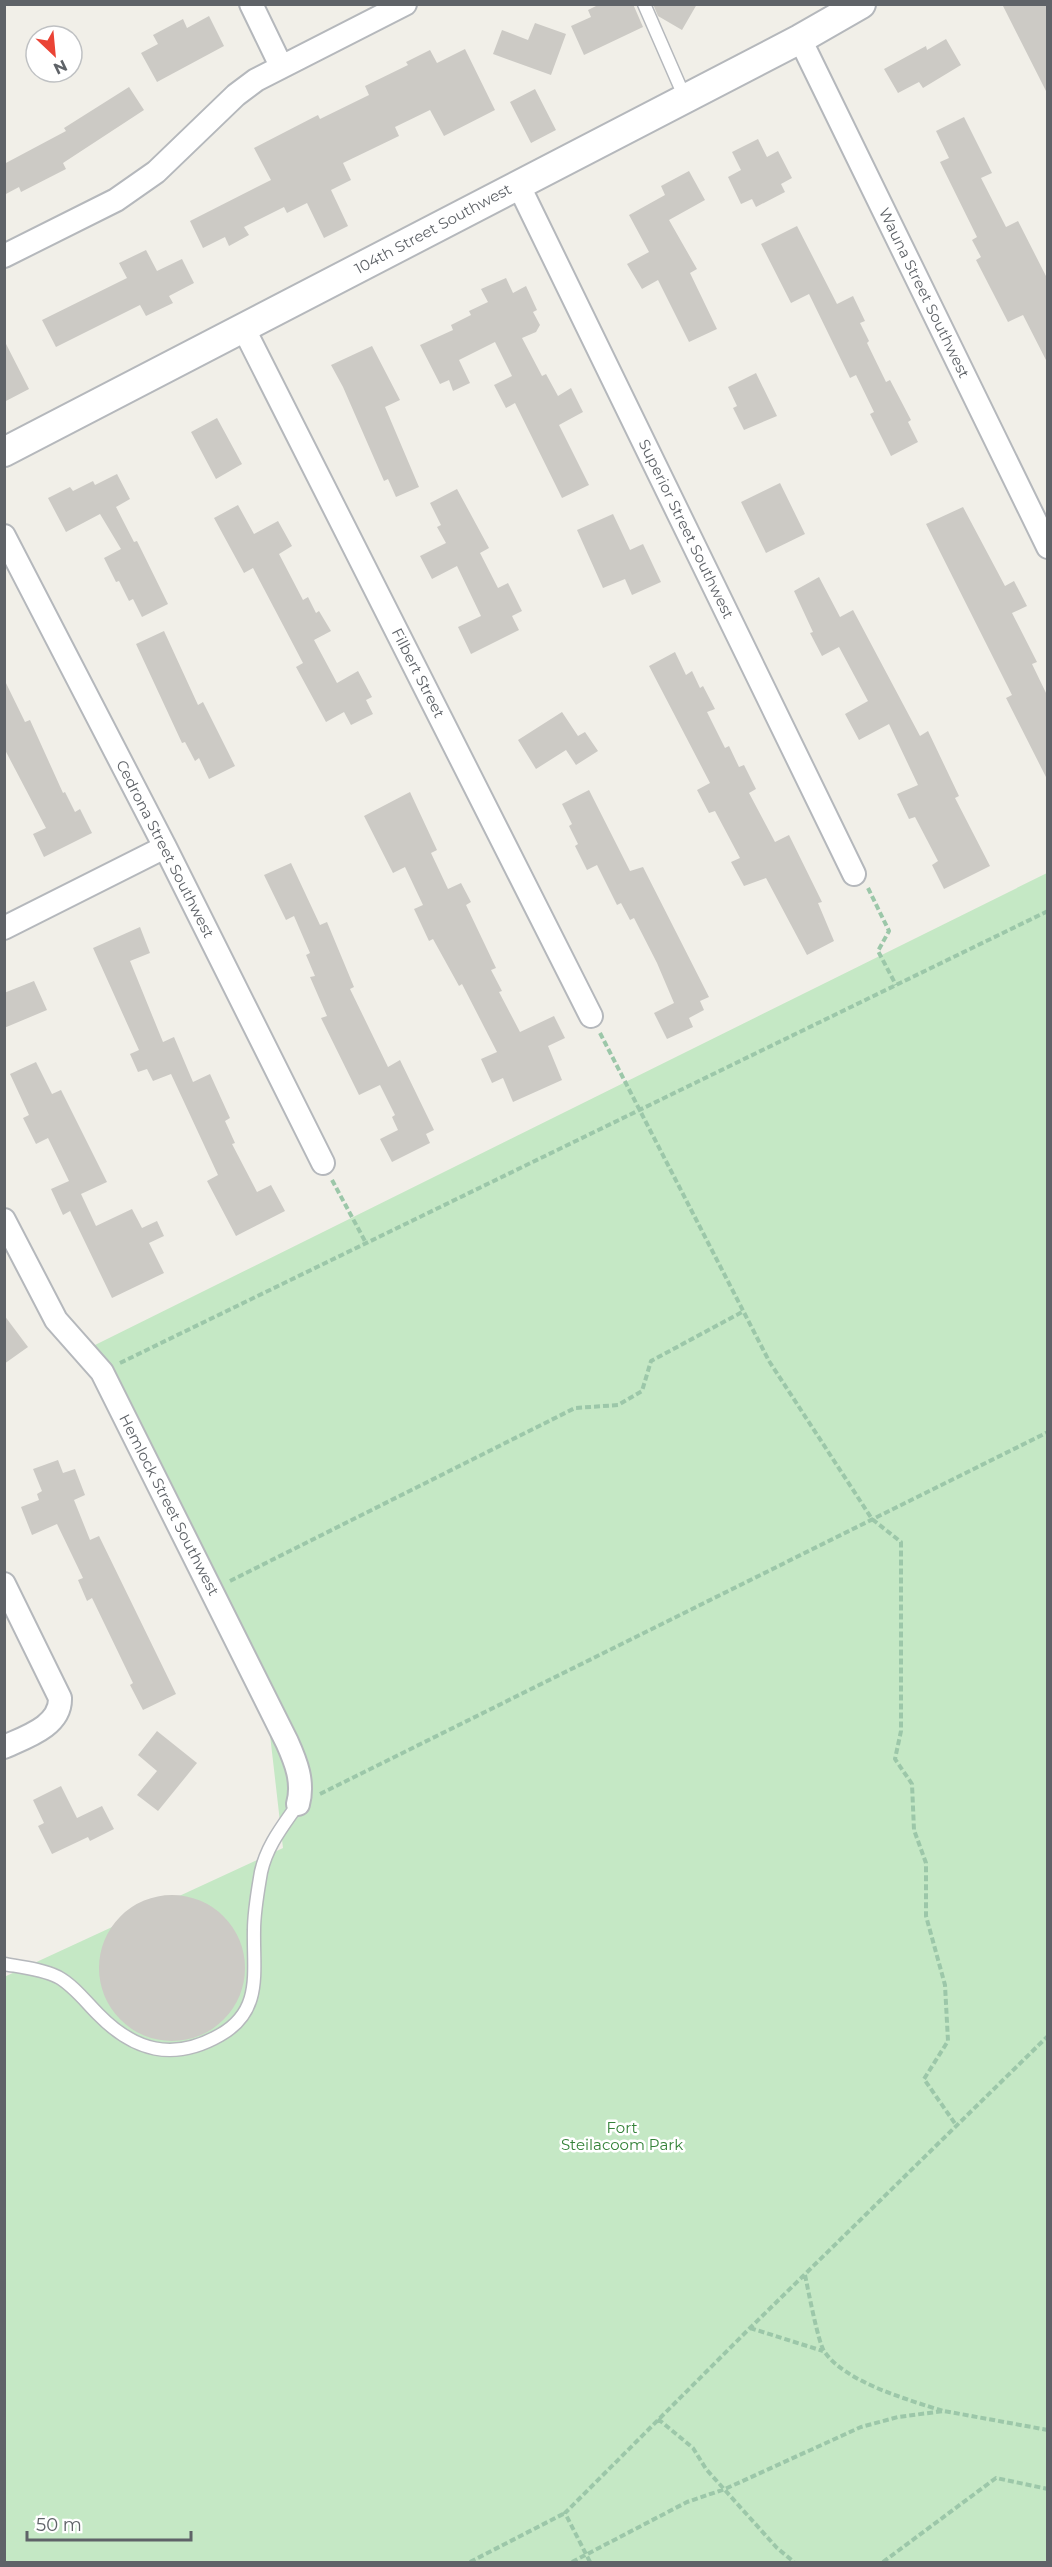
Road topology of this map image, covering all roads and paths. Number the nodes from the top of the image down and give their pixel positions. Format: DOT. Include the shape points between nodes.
graph roads {
  1 [pos="251,4"];
  2 [pos="405,4"];
  3 [pos="644,4"];
  4 [pos="861,4"];
  5 [pos="800,39"];
  6 [pos="281,66"];
  7 [pos="685,98"];
  8 [pos="518,184"];
  9 [pos="4,256"];
  10 [pos="244,329"];
  11 [pos="4,452"];
  12 [pos="4,536"];
  13 [pos="1047,547"];
  14 [pos="165,847"];
  15 [pos="854,874"];
  16 [pos="1047,911"];
  17 [pos="4,928"];
  18 [pos="896,985"];
  19 [pos="591,1016"];
  20 [pos="639,1111"];
  21 [pos="323,1163"];
  22 [pos="4,1220"];
  23 [pos="366,1244"];
  24 [pos="744,1311"];
  25 [pos="102,1372"];
  26 [pos="1047,1432"];
  27 [pos="872,1519"];
  28 [pos="4,1584"];
  29 [pos="224,1584"];
  30 [pos="4,1747"];
  31 [pos="298,1804"];
  32 [pos="4,1964"];
  33 [pos="1047,2036"];
  34 [pos="956,2125"];
  35 [pos="805,2274"];
  36 [pos="750,2328"];
  37 [pos="823,2351"];
  38 [pos="945,2411"];
  39 [pos="658,2419"];
  40 [pos="1047,2430"];
  41 [pos="725,2489"];
  42 [pos="1047,2489"];
  43 [pos="566,2513"];
  44 [pos="586,2556"];
  45 [pos="470,2562"];
  46 [pos="572,2562"];
  47 [pos="590,2562"];
  48 [pos="794,2562"];
  49 [pos="883,2562"];
  1 -- 6 [label="street"];
  2 -- 6 [label="street"];
  3 -- 7 [label="lane"];
  4 -- 5 [label="street, 104th Street Southwest"];
  5 -- 7 [label="street, 104th Street Southwest"];
  5 -- 13 [label="street, Wauna Street Southwest"];
  6 -- 9 [label="street" via="236,95 156,172 116,200"];
  7 -- 8 [label="street, 104th Street Southwest"];
  8 -- 10 [label="street, 104th Street Southwest"];
  8 -- 15 [label="street, Superior Street Southwest"];
  10 -- 11 [label="street, 104th Street Southwest"];
  10 -- 19 [label="street, Filbert Street"];
  12 -- 14 [label="street, Cedrona Street Southwest"];
  14 -- 17 [label="street"];
  14 -- 21 [label="street, Cedrona Street Southwest"];
  15 -- 18 [label="path" via="864,878 889,931 878,951"];
  16 -- 18 [label="path"];
  18 -- 20 [label="path"];
  19 -- 20 [label="path"];
  20 -- 23 [label="path"];
  20 -- 24 [label="path"];
  21 -- 23 [label="path"];
  22 -- 25 [label="street, Hemlock Street Southwest" via="56,1320"];
  23 -- 25 [label="path"];
  24 -- 27 [label="path" via="769,1361"];
  24 -- 29 [label="path" via="651,1361 642,1391 618,1405 575,1408"];
  25 -- 31 [label="street, Hemlock Street Southwest" via="287,1742 300,1777"];
  26 -- 27 [label="path"];
  27 -- 31 [label="path"];
  27 -- 34 [label="path" via="901,1542 901,1731 895,1759 912,1784 914,1830 926,1863 926,1916 945,1985 948,2041 924,2079"];
  28 -- 30 [label="street" via="60,1705 52,1721"];
  31 -- 32 [label="lane" via="270,1844 262,1870 254,1928 255,1986 235,2027 188,2049 156,2051 130,2041 57,1977"];
  33 -- 34 [label="path"];
  34 -- 35 [label="path"];
  35 -- 36 [label="path"];
  35 -- 37 [label="path"];
  36 -- 37 [label="path"];
  36 -- 39 [label="path"];
  37 -- 38 [label="path" via="846,2372 868,2384"];
  38 -- 40 [label="path"];
  38 -- 41 [label="path" via="861,2427"];
  39 -- 41 [label="path" via="693,2448"];
  39 -- 43 [label="path"];
  41 -- 44 [label="path" via="687,2502"];
  41 -- 48 [label="path"];
  42 -- 49 [label="path" via="996,2478"];
  43 -- 44 [label="path"];
  43 -- 45 [label="path"];
  44 -- 46 [label="path"];
  44 -- 47 [label="path"];
}
